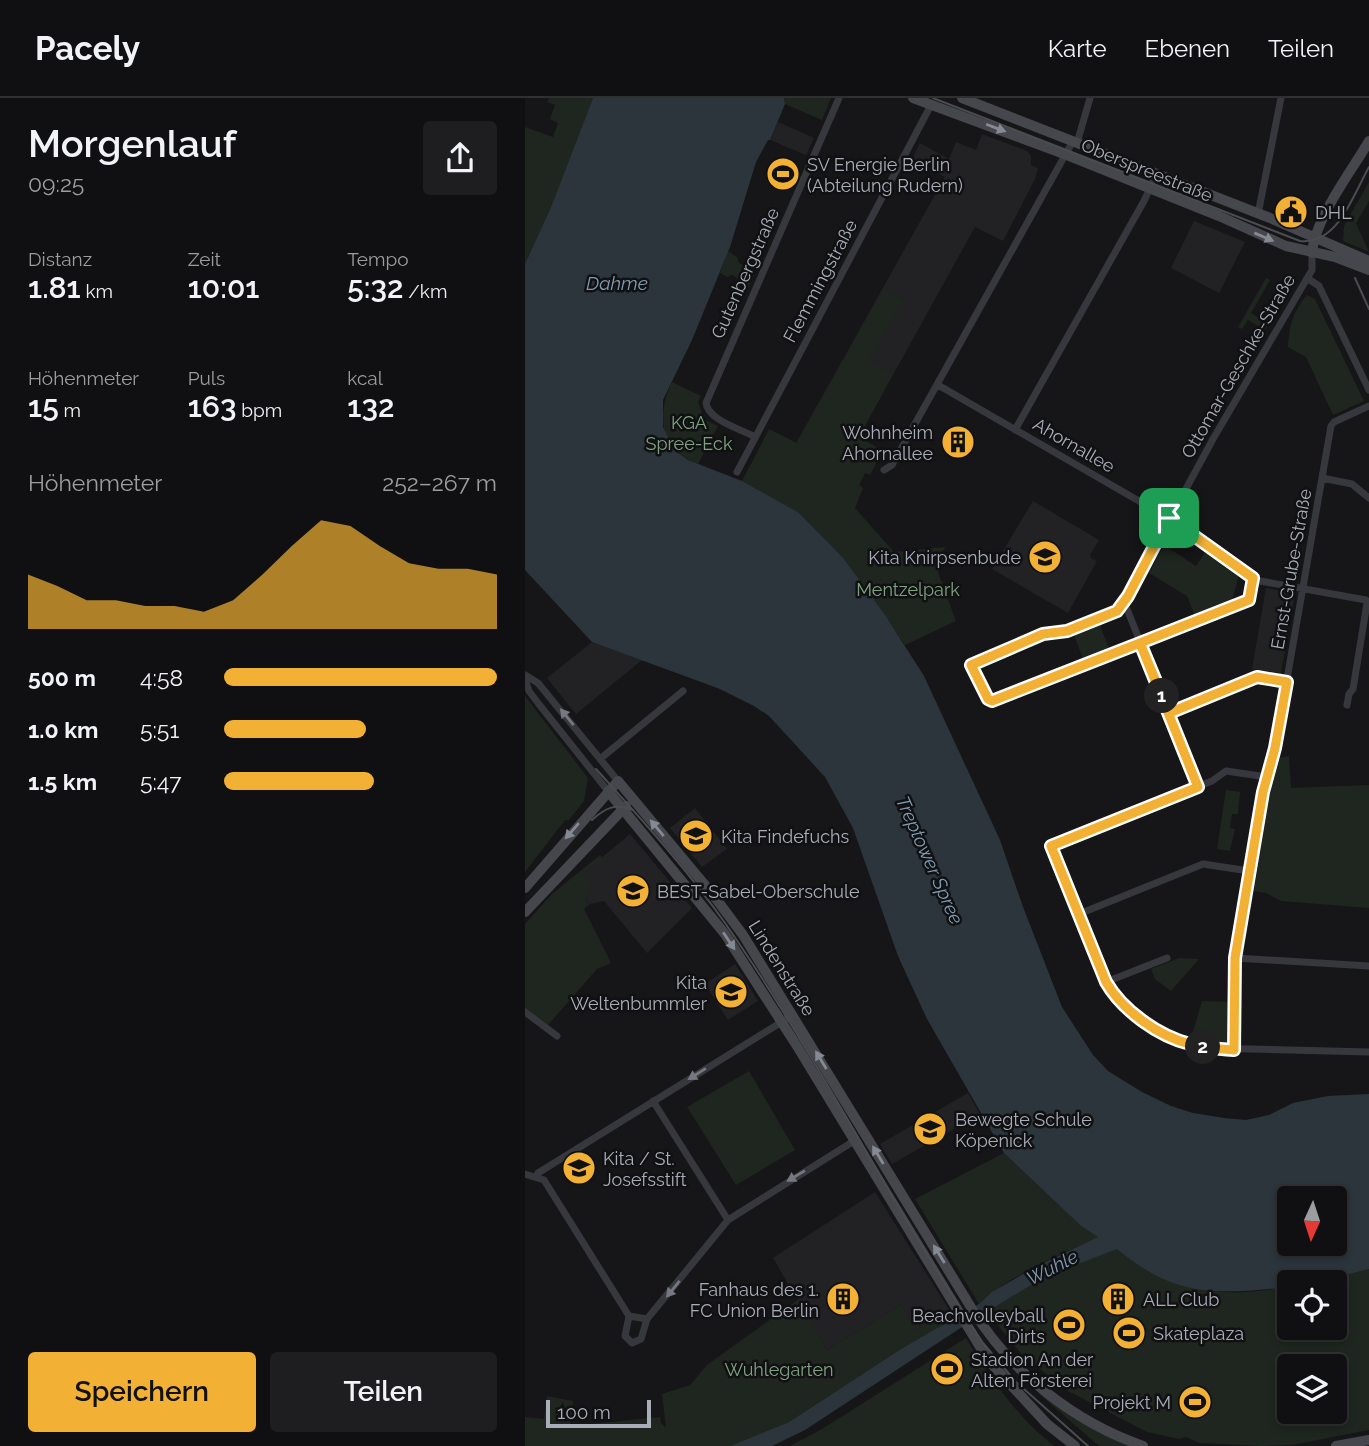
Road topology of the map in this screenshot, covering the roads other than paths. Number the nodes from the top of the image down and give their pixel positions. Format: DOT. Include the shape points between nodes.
graph roads {
  1 [pos="839,98"];
  2 [pos="913,98"];
  3 [pos="962,98"];
  4 [pos="1090,98"];
  5 [pos="1281,98"];
  6 [pos="931,105"];
  7 [pos="1369,141"];
  8 [pos="1075,142"];
  9 [pos="1067,155"];
  10 [pos="1156,174"];
  11 [pos="1150,188"];
  12 [pos="1258,214"];
  13 [pos="1314,237"];
  14 [pos="1312,253"];
  15 [pos="1369,261"];
  16 [pos="1369,270"];
  17 [pos="1307,278"];
  18 [pos="938,385"];
  19 [pos="1369,390"];
  20 [pos="1369,406"];
  21 [pos="1015,430"];
  22 [pos="755,437"];
  23 [pos="884,470"];
  24 [pos="737,472"];
  25 [pos="1322,478"];
  26 [pos="1369,498"];
  27 [pos="1169,518"];
  28 [pos="1253,578"];
  29 [pos="1304,588"];
  30 [pos="1122,605"];
  31 [pos="1140,643"];
  32 [pos="525,677"];
  33 [pos="1287,682"];
  34 [pos="683,691"];
  35 [pos="1347,705"];
  36 [pos="1169,713"];
  37 [pos="600,759"];
  38 [pos="1267,777"];
  39 [pos="618,781"];
  40 [pos="1198,787"];
  41 [pos="608,791"];
  42 [pos="633,799"];
  43 [pos="623,810"];
  44 [pos="1249,871"];
  45 [pos="525,888"];
  46 [pos="525,912"];
  47 [pos="1079,914"];
  48 [pos="1167,958"];
  49 [pos="1235,958"];
  50 [pos="1369,966"];
  51 [pos="1106,982"];
  52 [pos="525,1012"];
  53 [pos="793,1015"];
  54 [pos="780,1022"];
  55 [pos="557,1036"];
  56 [pos="1234,1050"];
  57 [pos="1369,1052"];
  58 [pos="653,1101"];
  59 [pos="855,1141"];
  60 [pos="525,1174"];
  61 [pos="536,1177"];
  62 [pos="728,1220"];
  63 [pos="629,1316"];
  64 [pos="647,1319"];
  65 [pos="1369,1440"];
  66 [pos="1075,1446"];
  67 [pos="1143,1446"];
  68 [pos="1336,1446"];
  1 -- 22 [label="street, Gutenbergstraße" via="706,403 712,415"];
  2 -- 6 [label="main road, Oberspreestraße"];
  3 -- 8 [label="main road, Oberspreestraße"];
  4 -- 8 [label="street"];
  5 -- 12 [label="street"];
  6 -- 9 [label="main road, Oberspreestraße, one-way"];
  6 -- 22 [label="street, Flemmingstraße"];
  7 -- 13 [label="main road, Ottomar-Geschke-Straße"];
  8 -- 9 [label="street"];
  8 -- 10 [label="main road, Oberspreestraße"];
  9 -- 11 [label="main road, Oberspreestraße"];
  9 -- 18 [label="street"];
  10 -- 11 [label="street"];
  10 -- 12 [label="main road, Oberspreestraße"];
  11 -- 14 [label="main road, Oberspreestraße, one-way" via="1282,245"];
  11 -- 21 [label="street"];
  12 -- 13 [label="main road, Oberspreestraße"];
  13 -- 14 [label="main road, Ottomar-Geschke-Straße"];
  13 -- 15 [label="main road, Oberspreestraße"];
  14 -- 16 [label="main road, Oberspreestraße"];
  14 -- 17 [label="street, Ottomar-Geschke-Straße"];
  17 -- 19 [label="street" via="1319,286"];
  17 -- 27 [label="street, Ottomar-Geschke-Straße"];
  18 -- 21 [label="street, Ahornallee"];
  18 -- 23 [label="street" via="892,465"];
  20 -- 25 [label="street, Ernst-Grube-Straße" via="1331,426"];
  21 -- 27 [label="street, Ahornallee"];
  22 -- 24 [label="street, Flemmingstraße"];
  25 -- 26 [label="street" via="1352,484"];
  25 -- 29 [label="street, Ernst-Grube-Straße"];
  27 -- 28 [label="street, Ahornallee"];
  27 -- 30 [label="street, Ottomar-Geschke-Straße"];
  28 -- 29 [label="street, Ahornallee"];
  28 -- 31 [label="street" via="1249,600"];
  29 -- 33 [label="street, Ernst-Grube-Straße"];
  29 -- 35 [label="street, Ahornallee" via="1362,598 1367,603"];
  30 -- 31 [label="street"];
  30 -- 31 [label="street" via="1071,629 1046,633 971,663 992,701"];
  31 -- 36 [label="street"];
  37 -- 32 [label="street, Lindenstraße, one-way" via="538,683"];
  32 -- 41 [label="street, Lindenstraße" via="529,691"];
  33 -- 36 [label="street" via="1257,677"];
  33 -- 38 [label="street, Ernst-Grube-Straße"];
  34 -- 37 [label="street"];
  36 -- 40 [label="street"];
  37 -- 39 [label="street, Lindenstraße"];
  38 -- 40 [label="street" via="1230,770"];
  38 -- 44 [label="street, Ernst-Grube-Straße"];
  39 -- 41 [label="main road"];
  39 -- 42 [label="main road, Lindenstraße"];
  40 -- 47 [label="street" via="1051,846"];
  41 -- 43 [label="main road, Lindenstraße"];
  41 -- 45 [label="main road, one-way"];
  42 -- 43 [label="main road"];
  53 -- 42 [label="main road, Lindenstraße, one-way" via="726,911"];
  43 -- 46 [label="main road"];
  43 -- 54 [label="main road, Lindenstraße, one-way" via="725,934"];
  44 -- 47 [label="street" via="1203,864"];
  44 -- 49 [label="street, Ernst-Grube-Straße"];
  47 -- 51 [label="street"];
  48 -- 51 [label="street"];
  49 -- 50 [label="street"];
  49 -- 56 [label="street, Ernst-Grube-Straße"];
  51 -- 56 [label="street" via="1120,1002 1164,1033 1187,1044"];
  52 -- 55 [label="street"];
  53 -- 54 [label="street"];
  67 -- 53 [label="main road, Lindenstraße, one-way" via="1084,1418 1044,1391 1006,1356 974,1313"];
  54 -- 58 [label="street, one-way"];
  54 -- 59 [label="main road, Lindenstraße"];
  56 -- 57 [label="street"];
  58 -- 61 [label="street"];
  58 -- 62 [label="street"];
  59 -- 62 [label="street, one-way"];
  59 -- 66 [label="main road, Lindenstraße" via="995,1368 1047,1424"];
  60 -- 61 [label="street"];
  61 -- 63 [label="street" via="544,1180"];
  62 -- 64 [label="street, one-way"];
  63 -- 64 [label="street"];
  63 -- 64 [label="street" via="625,1336 632,1343 641,1339"];
  65 -- 68 [label="main road"];
}
